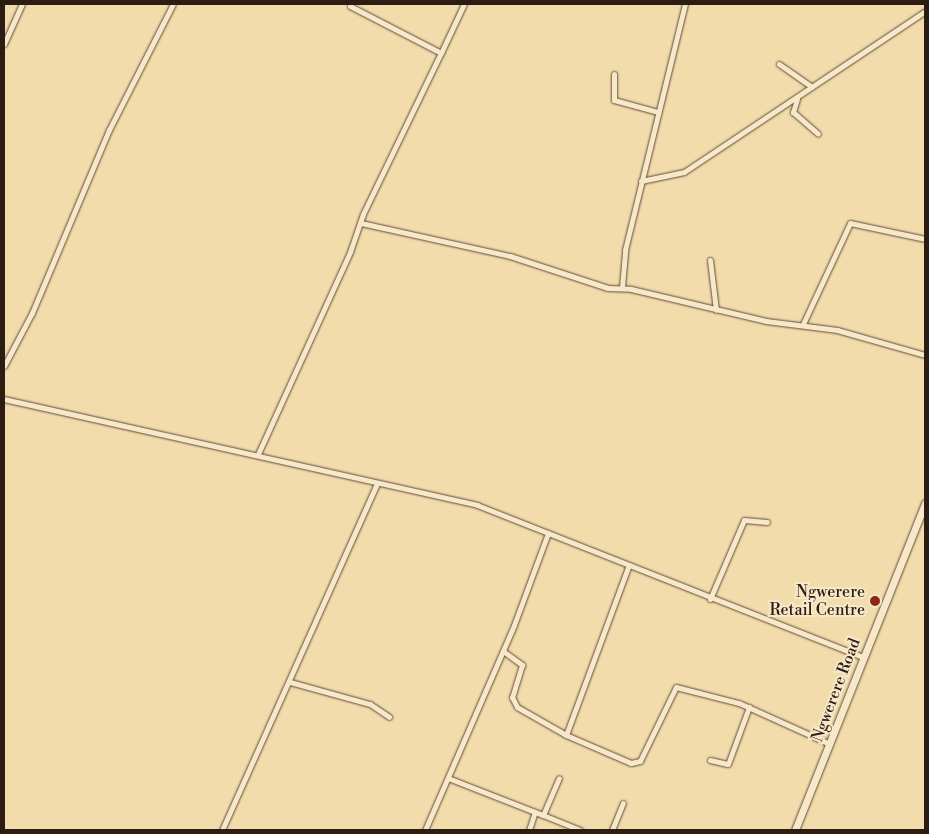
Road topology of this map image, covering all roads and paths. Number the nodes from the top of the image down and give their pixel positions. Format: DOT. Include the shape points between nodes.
graph roads {
  1 [pos="22,4"];
  2 [pos="173,4"];
  3 [pos="464,4"];
  4 [pos="685,4"];
  5 [pos="350,6"];
  6 [pos="925,11"];
  7 [pos="4,44"];
  8 [pos="441,53"];
  9 [pos="779,64"];
  10 [pos="614,74"];
  11 [pos="812,87"];
  12 [pos="800,95"];
  13 [pos="658,112"];
  14 [pos="818,134"];
  15 [pos="641,181"];
  16 [pos="361,223"];
  17 [pos="925,239"];
  18 [pos="710,260"];
  19 [pos="622,287"];
  20 [pos="716,310"];
  21 [pos="803,324"];
  22 [pos="925,355"];
  23 [pos="4,366"];
  24 [pos="4,399"];
  25 [pos="258,454"];
  26 [pos="376,483"];
  27 [pos="925,503"];
  28 [pos="766,522"];
  29 [pos="548,533"];
  30 [pos="629,565"];
  31 [pos="710,599"];
  32 [pos="503,651"];
  33 [pos="863,657"];
  34 [pos="290,682"];
  35 [pos="750,707"];
  36 [pos="389,717"];
  37 [pos="566,735"];
  38 [pos="830,744"];
  39 [pos="710,760"];
  40 [pos="448,778"];
  41 [pos="559,778"];
  42 [pos="623,803"];
  43 [pos="535,812"];
  44 [pos="543,815"];
  45 [pos="222,830"];
  46 [pos="425,830"];
  47 [pos="529,830"];
  48 [pos="580,830"];
  49 [pos="612,830"];
  50 [pos="795,830"];
  1 -- 7 [label="street"];
  2 -- 23 [label="street" via="109,130 32,313"];
  3 -- 8 [label="street"];
  4 -- 13 [label="street"];
  5 -- 8 [label="street"];
  6 -- 11 [label="street"];
  8 -- 16 [label="street"];
  9 -- 11 [label="street"];
  10 -- 13 [label="street" via="614,100"];
  11 -- 12 [label="street"];
  12 -- 14 [label="street" via="792,109"];
  12 -- 15 [label="street" via="684,172"];
  13 -- 15 [label="street"];
  15 -- 19 [label="street" via="624,257"];
  16 -- 19 [label="street" via="510,256 608,288"];
  16 -- 25 [label="street"];
  17 -- 21 [label="street" via="850,223"];
  18 -- 20 [label="street"];
  19 -- 20 [label="street"];
  20 -- 21 [label="street"];
  21 -- 22 [label="street" via="865,336"];
  24 -- 25 [label="street"];
  25 -- 26 [label="street"];
  26 -- 29 [label="street" via="477,504"];
  26 -- 34 [label="street"];
  27 -- 33 [label="main road, Ngwerere Road"];
  28 -- 31 [label="street" via="744,520"];
  29 -- 30 [label="street"];
  29 -- 32 [label="street"];
  30 -- 31 [label="street"];
  30 -- 37 [label="street"];
  31 -- 33 [label="street"];
  32 -- 37 [label="street" via="522,666 512,702"];
  32 -- 40 [label="street"];
  33 -- 38 [label="main road, Ngwerere Road"];
  34 -- 36 [label="street" via="370,704"];
  34 -- 45 [label="street"];
  35 -- 37 [label="street" via="676,687 638,762"];
  35 -- 38 [label="street"];
  35 -- 39 [label="street" via="728,764"];
  38 -- 50 [label="main road, Ngwerere Road"];
  40 -- 43 [label="street"];
  40 -- 46 [label="street"];
  41 -- 44 [label="street"];
  42 -- 49 [label="street"];
  43 -- 44 [label="street"];
  43 -- 47 [label="street"];
  44 -- 48 [label="street"];
}
